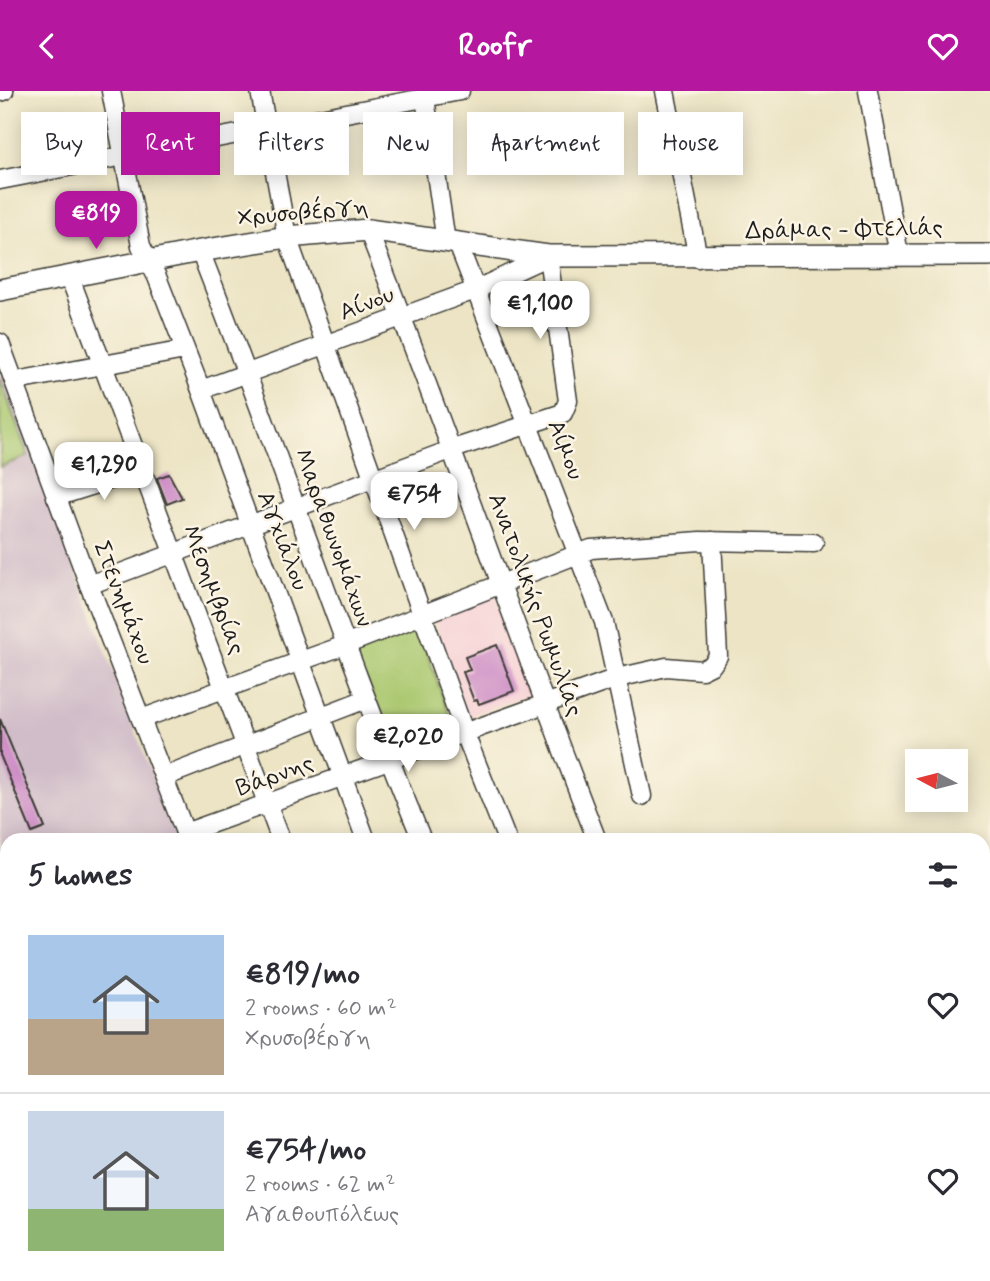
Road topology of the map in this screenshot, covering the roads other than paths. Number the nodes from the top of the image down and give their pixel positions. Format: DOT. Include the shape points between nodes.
graph roads {
  1 [pos="111,91"];
  2 [pos="260,91"];
  3 [pos="460,91"];
  4 [pos="665,91"];
  5 [pos="868,91"];
  6 [pos="425,98"];
  7 [pos="264,112"];
  8 [pos="349,113"];
  9 [pos="121,146"];
  10 [pos="121,157"];
  11 [pos="126,175"];
  12 [pos="276,175"];
  13 [pos="0,180"];
  14 [pos="368,230"];
  15 [pos="288,237"];
  16 [pos="452,243"];
  17 [pos="200,251"];
  18 [pos="899,254"];
  19 [pos="990,255"];
  20 [pos="548,256"];
  21 [pos="698,258"];
  22 [pos="148,261"];
  23 [pos="69,278"];
  24 [pos="475,290"];
  25 [pos="0,291"];
  26 [pos="402,317"];
  27 [pos="0,343"];
  28 [pos="327,345"];
  29 [pos="185,350"];
  30 [pos="105,366"];
  31 [pos="248,373"];
  32 [pos="16,381"];
  33 [pos="201,390"];
  34 [pos="528,423"];
  35 [pos="453,449"];
  36 [pos="141,470"];
  37 [pos="376,478"];
  38 [pos="56,497"];
  39 [pos="297,507"];
  40 [pos="250,525"];
  41 [pos="712,541"];
  42 [pos="814,543"];
  43 [pos="579,554"];
  44 [pos="174,555"];
  45 [pos="89,585"];
  46 [pos="501,585"];
  47 [pos="423,615"];
  48 [pos="345,645"];
  49 [pos="301,660"];
  50 [pos="617,678"];
  51 [pos="224,689"];
  52 [pos="366,699"];
  53 [pos="542,703"];
  54 [pos="322,716"];
  55 [pos="141,719"];
  56 [pos="465,734"];
  57 [pos="246,746"];
  58 [pos="389,761"];
  59 [pos="164,777"];
  60 [pos="344,778"];
  61 [pos="642,796"];
  62 [pos="268,805"];
  63 [pos="185,833"];
  64 [pos="196,833"];
  65 [pos="278,833"];
  66 [pos="364,833"];
  67 [pos="419,833"];
  68 [pos="504,833"];
  69 [pos="593,833"];
  1 -- 9 [label="street, Αγχιάλου"];
  2 -- 7 [label="street"];
  3 -- 6 [label="street"];
  4 -- 21 [label="street"];
  5 -- 18 [label="street"];
  6 -- 8 [label="street"];
  6 -- 16 [label="street, Αίμου"];
  10 -- 13 [label="street"];
  11 -- 22 [label="street, Αγχιάλου" via="138,236"];
  12 -- 15 [label="street"];
  14 -- 15 [label="main road, Χρυσοβέργη"];
  14 -- 16 [label="main road, Χρυσοβέργη"];
  14 -- 26 [label="street, Ανατολικής Ρωμυλίας"];
  15 -- 17 [label="main road, Χρυσοβέργη"];
  15 -- 28 [label="street"];
  16 -- 20 [label="main road, Χρυσοβέργη"];
  16 -- 24 [label="street, Αίμου"];
  17 -- 22 [label="main road, Χρυσοβέργη"];
  17 -- 31 [label="street, Μαραθωνομάχων"];
  18 -- 19 [label="main road, Δράμας - Φτελιάς"];
  18 -- 21 [label="main road, Δράμας - Φτελιάς"];
  20 -- 21 [label="main road, Χρυσοβέργη"];
  20 -- 24 [label="street, Αίνου"];
  20 -- 34 [label="street" via="568,405 560,414"];
  22 -- 23 [label="main road, Χρυσοβέργη"];
  22 -- 29 [label="street, Αγχιάλου"];
  23 -- 25 [label="main road, Χρυσοβέργη"];
  23 -- 30 [label="street, Μεσημβρίας"];
  24 -- 26 [label="street, Αίνου"];
  24 -- 34 [label="street, Αίμου"];
  26 -- 28 [label="street, Αίνου"];
  26 -- 35 [label="street, Ανατολικής Ρωμυλίας"];
  27 -- 32 [label="street, Στενημάχου"];
  28 -- 31 [label="street, Αίνου"];
  28 -- 37 [label="street"];
  29 -- 30 [label="street"];
  29 -- 33 [label="street, Αγχιάλου"];
  30 -- 32 [label="street"];
  30 -- 36 [label="street, Μεσημβρίας"];
  31 -- 33 [label="street, Αίνου"];
  31 -- 39 [label="street, Μαραθωνομάχων"];
  32 -- 38 [label="street, Στενημάχου"];
  33 -- 40 [label="street, Αγχιάλου"];
  34 -- 35 [label="street"];
  34 -- 43 [label="street, Αίμου"];
  35 -- 37 [label="street"];
  35 -- 46 [label="street, Ανατολικής Ρωμυλίας"];
  36 -- 38 [label="street"];
  36 -- 44 [label="street, Μεσημβρίας"];
  37 -- 39 [label="street"];
  37 -- 47 [label="street"];
  38 -- 45 [label="street, Στενημάχου"];
  39 -- 40 [label="street"];
  39 -- 48 [label="street, Μαραθωνομάχων"];
  40 -- 44 [label="street"];
  40 -- 49 [label="street, Αγχιάλου"];
  41 -- 42 [label="street"];
  41 -- 43 [label="street" via="591,549"];
  41 -- 50 [label="street, Βάρνης" via="718,656 712,665 702,670 666,667"];
  43 -- 46 [label="street"];
  43 -- 50 [label="street, Αίμου" via="604,622"];
  44 -- 45 [label="street"];
  44 -- 51 [label="street, Μεσημβρίας"];
  45 -- 55 [label="street, Στενημάχου"];
  46 -- 47 [label="street"];
  46 -- 53 [label="street, Ανατολικής Ρωμυλίας"];
  47 -- 48 [label="street"];
  47 -- 56 [label="street"];
  48 -- 49 [label="street"];
  48 -- 52 [label="street, Μαραθωνομάχων"];
  49 -- 51 [label="street"];
  49 -- 54 [label="street, Αγχιάλου"];
  50 -- 53 [label="street, Βάρνης"];
  50 -- 61 [label="street, Αίμου"];
  51 -- 55 [label="street"];
  51 -- 57 [label="street, Μεσημβρίας"];
  52 -- 54 [label="street"];
  52 -- 58 [label="street, Μαραθωνομάχων"];
  53 -- 56 [label="street, Βάρνης"];
  53 -- 69 [label="street, Ανατολικής Ρωμυλίας"];
  54 -- 57 [label="street"];
  54 -- 60 [label="street, Αγχιάλου"];
  55 -- 59 [label="street, Στενημάχου"];
  56 -- 58 [label="street, Βάρνης"];
  56 -- 68 [label="street"];
  57 -- 59 [label="street"];
  57 -- 62 [label="street, Μεσημβρίας"];
  58 -- 60 [label="street, Βάρνης"];
  58 -- 67 [label="street, Μαραθωνομάχων"];
  59 -- 63 [label="street, Στενημάχου"];
  60 -- 62 [label="street, Βάρνης"];
  60 -- 66 [label="street, Αγχιάλου"];
  62 -- 64 [label="street, Βάρνης"];
  62 -- 65 [label="street, Μεσημβρίας"];
}
